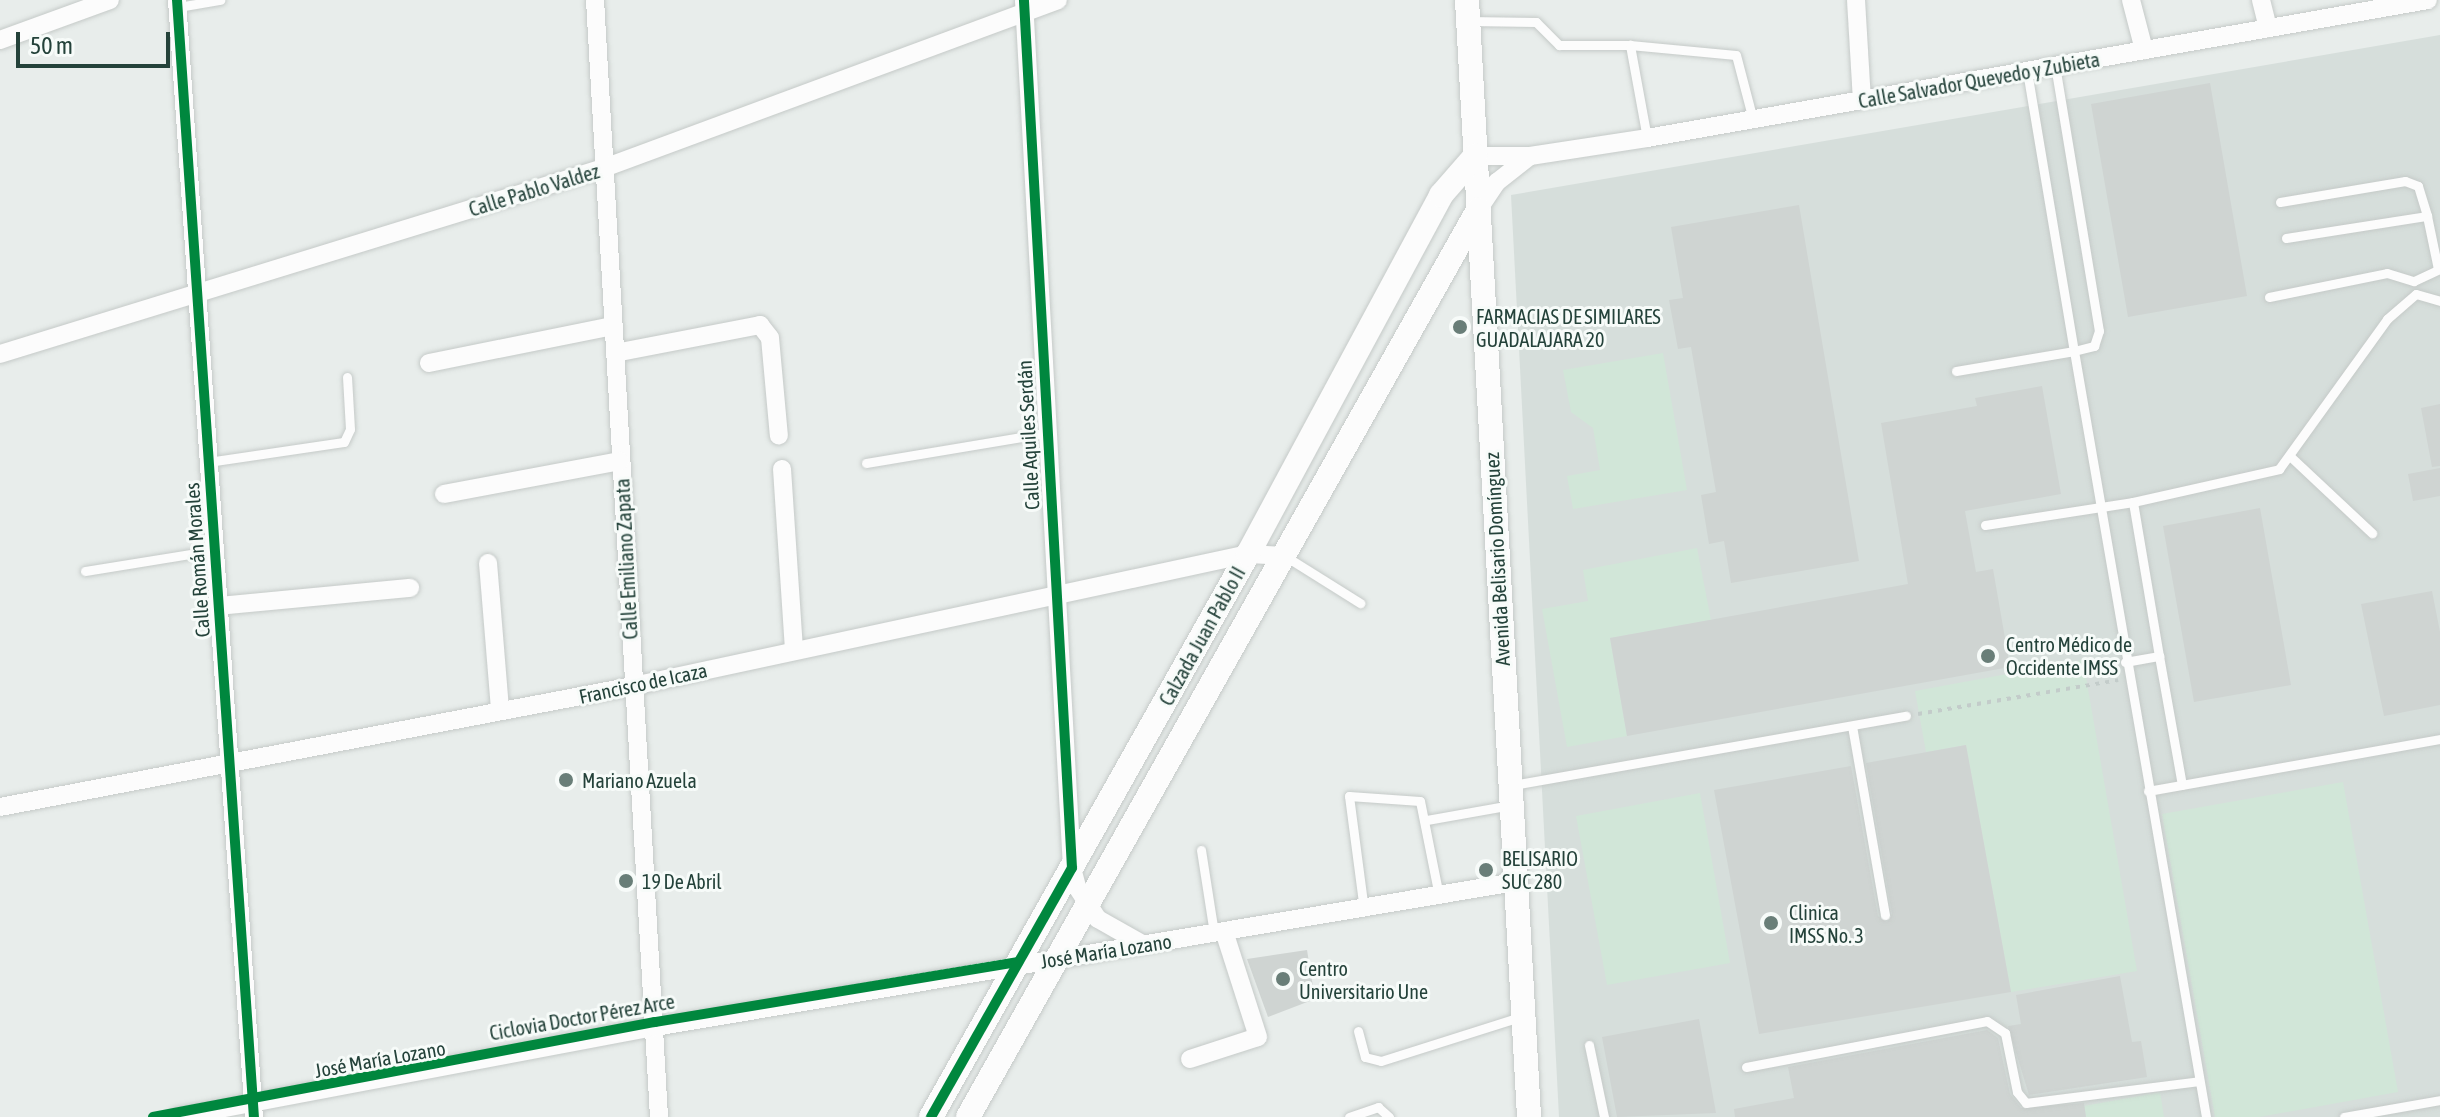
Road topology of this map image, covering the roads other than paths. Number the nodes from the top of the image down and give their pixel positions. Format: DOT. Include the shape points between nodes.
graph roads {
  1 [pos="110,0"];
  2 [pos="220,0"];
  3 [pos="595,0"];
  4 [pos="1058,0"];
  5 [pos="1856,0"];
  6 [pos="2131,0"];
  7 [pos="2261,0"];
  8 [pos="2428,0"];
  9 [pos="177,3"];
  10 [pos="1025,6"];
  11 [pos="1468,10"];
  12 [pos="2268,28"];
  13 [pos="0,40"];
  14 [pos="1630,45"];
  15 [pos="2144,50"];
  16 [pos="2055,66"];
  17 [pos="2027,71"];
  18 [pos="1862,100"];
  19 [pos="1753,120"];
  20 [pos="1647,138"];
  21 [pos="1475,156"];
  22 [pos="1530,156"];
  23 [pos="604,168"];
  24 [pos="2280,202"];
  25 [pos="1478,210"];
  26 [pos="2427,216"];
  27 [pos="2286,238"];
  28 [pos="2439,269"];
  29 [pos="2414,281"];
  30 [pos="195,294"];
  31 [pos="2416,294"];
  32 [pos="2269,297"];
  33 [pos="2440,301"];
  34 [pos="613,326"];
  35 [pos="2074,351"];
  36 [pos="615,353"];
  37 [pos="0,354"];
  38 [pos="429,363"];
  39 [pos="1956,371"];
  40 [pos="347,377"];
  41 [pos="1046,433"];
  42 [pos="779,436"];
  43 [pos="2292,458"];
  44 [pos="620,461"];
  45 [pos="208,462"];
  46 [pos="866,463"];
  47 [pos="782,469"];
  48 [pos="444,494"];
  49 [pos="2133,502"];
  50 [pos="2098,506"];
  51 [pos="1985,525"];
  52 [pos="2372,533"];
  53 [pos="214,550"];
  54 [pos="1248,554"];
  55 [pos="1284,556"];
  56 [pos="488,563"];
  57 [pos="85,571"];
  58 [pos="410,588"];
  59 [pos="1054,594"];
  60 [pos="1360,603"];
  61 [pos="218,606"];
  62 [pos="794,651"];
  63 [pos="2159,656"];
  64 [pos="2125,662"];
  65 [pos="633,686"];
  66 [pos="500,710"];
  67 [pos="1906,716"];
  68 [pos="1852,726"];
  69 [pos="2440,739"];
  70 [pos="229,760"];
  71 [pos="2182,785"];
  72 [pos="2148,791"];
  73 [pos="1511,796"];
  74 [pos="0,807"];
  75 [pos="1427,820"];
  76 [pos="1201,850"];
  77 [pos="1072,868"];
  78 [pos="1515,882"];
  79 [pos="1439,896"];
  80 [pos="1087,906"];
  81 [pos="1364,910"];
  82 [pos="1885,915"];
  83 [pos="1219,932"];
  84 [pos="1145,945"];
  85 [pos="1056,959"];
  86 [pos="1016,966"];
  87 [pos="1523,1016"];
  88 [pos="655,1027"];
  89 [pos="1358,1031"];
  90 [pos="1589,1045"];
  91 [pos="1190,1059"];
  92 [pos="1746,1067"];
  93 [pos="2199,1081"];
  94 [pos="2440,1100"];
  95 [pos="254,1109"];
  96 [pos="177,1117"];
  97 [pos="659,1117"];
  98 [pos="931,1117"];
  99 [pos="968,1117"];
  100 [pos="1349,1117"];
  101 [pos="1389,1117"];
  102 [pos="1529,1117"];
  103 [pos="1604,1117"];
  104 [pos="2206,1117"];
  105 [pos="2344,1117"];
  1 -- 13 [label="street"];
  2 -- 9 [label="lane"];
  3 -- 23 [label="street, Calle Emiliano Zapata"];
  4 -- 10 [label="street, Calle Pablo Valdez"];
  5 -- 18 [label="street"];
  6 -- 15 [label="street"];
  7 -- 12 [label="street"];
  8 -- 12 [label="street, Calle Salvador Quevedo y Zubieta"];
  9 -- 30 [label="street, Calle Román Morales"];
  10 -- 23 [label="street, Calle Pablo Valdez"];
  10 -- 41 [label="street, Calle Aquiles Serdán"];
  11 -- 14 [label="lane" via="1536,22 1559,45"];
  11 -- 21 [label="main road, Avenida Belisario Domínguez"];
  12 -- 15 [label="street, Calle Salvador Quevedo y Zubieta"];
  14 -- 19 [label="lane" via="1736,55"];
  14 -- 20 [label="lane"];
  15 -- 16 [label="street, Calle Salvador Quevedo y Zubieta"];
  16 -- 17 [label="street, Calle Salvador Quevedo y Zubieta"];
  16 -- 35 [label="lane" via="2099,331 2094,346"];
  17 -- 18 [label="street, Calle Salvador Quevedo y Zubieta"];
  17 -- 35 [label="lane"];
  18 -- 19 [label="street, Calle Salvador Quevedo y Zubieta"];
  19 -- 20 [label="street, Calle Salvador Quevedo y Zubieta"];
  20 -- 22 [label="street, Calle Salvador Quevedo y Zubieta"];
  21 -- 22 [label="street, Calle Salvador Quevedo y Zubieta"];
  21 -- 25 [label="main road, Avenida Belisario Domínguez"];
  21 -- 54 [label="main road, Calzada Juan Pablo II" via="1441,195"];
  22 -- 25 [label="street, Calle Salvador Quevedo y Zubieta" via="1497,182"];
  23 -- 30 [label="street, Calle Pablo Valdez"];
  23 -- 34 [label="street, Calle Emiliano Zapata"];
  24 -- 26 [label="lane" via="2405,181 2418,186"];
  25 -- 55 [label="main road, Calzada Juan Pablo II"];
  25 -- 73 [label="main road, Avenida Belisario Domínguez"];
  26 -- 27 [label="lane"];
  26 -- 28 [label="lane"];
  28 -- 29 [label="lane"];
  29 -- 31 [label="lane"];
  29 -- 32 [label="lane" via="2387,273"];
  30 -- 37 [label="street, Calle Pablo Valdez"];
  30 -- 45 [label="street, Calle Román Morales"];
  31 -- 33 [label="lane"];
  31 -- 43 [label="lane" via="2387,319"];
  34 -- 36 [label="street, Calle Emiliano Zapata"];
  34 -- 38 [label="street"];
  35 -- 39 [label="lane"];
  35 -- 50 [label="lane"];
  36 -- 42 [label="street" via="760,325 770,338"];
  36 -- 44 [label="street, Calle Emiliano Zapata"];
  40 -- 45 [label="lane" via="350,429 344,442"];
  41 -- 46 [label="lane"];
  41 -- 59 [label="street, Calle Aquiles Serdán"];
  43 -- 49 [label="lane" via="2264,476"];
  43 -- 52 [label="lane"];
  44 -- 48 [label="street"];
  44 -- 65 [label="street, Calle Emiliano Zapata"];
  45 -- 53 [label="street, Calle Román Morales"];
  47 -- 62 [label="street"];
  49 -- 50 [label="lane"];
  49 -- 63 [label="lane"];
  50 -- 51 [label="lane"];
  50 -- 64 [label="lane"];
  53 -- 57 [label="lane"];
  53 -- 61 [label="street, Calle Román Morales"];
  54 -- 55 [label="street, Francisco de Icaza"];
  54 -- 59 [label="street, Francisco de Icaza"];
  54 -- 77 [label="main road, Calzada Juan Pablo II"];
  55 -- 60 [label="lane"];
  55 -- 80 [label="main road, Calzada Juan Pablo II"];
  56 -- 66 [label="street"];
  58 -- 61 [label="street"];
  59 -- 62 [label="street, Francisco de Icaza"];
  59 -- 77 [label="street, Calle Aquiles Serdán"];
  61 -- 70 [label="street, Calle Román Morales"];
  62 -- 65 [label="street, Francisco de Icaza"];
  63 -- 64 [label="lane"];
  63 -- 71 [label="lane"];
  64 -- 72 [label="lane"];
  65 -- 66 [label="street, Francisco de Icaza"];
  65 -- 88 [label="street, Calle Emiliano Zapata"];
  66 -- 70 [label="street, Francisco de Icaza"];
  67 -- 68 [label="lane"];
  68 -- 73 [label="lane"];
  68 -- 82 [label="lane"];
  69 -- 71 [label="lane"];
  70 -- 74 [label="street, Francisco de Icaza"];
  70 -- 95 [label="street, Calle Román Morales"];
  71 -- 72 [label="lane"];
  72 -- 93 [label="lane"];
  73 -- 75 [label="lane"];
  73 -- 78 [label="main road, Avenida Belisario Domínguez"];
  75 -- 79 [label="lane"];
  75 -- 81 [label="lane" via="1420,801 1349,796"];
  76 -- 83 [label="lane"];
  77 -- 80 [label="street, Calle Aquiles Serdán"];
  77 -- 86 [label="main road, Calzada Juan Pablo II"];
  78 -- 79 [label="street, José María Lozano"];
  78 -- 87 [label="main road, Avenida Belisario Domínguez"];
  79 -- 81 [label="street, José María Lozano"];
  80 -- 84 [label="street, Calle Aquiles Serdán" via="1112,931"];
  80 -- 85 [label="main road, Calzada Juan Pablo II"];
  81 -- 83 [label="street, José María Lozano"];
  83 -- 84 [label="street, José María Lozano"];
  83 -- 91 [label="street" via="1258,1037"];
  84 -- 85 [label="street, José María Lozano"];
  85 -- 86 [label="street, José María Lozano"];
  85 -- 99 [label="main road, Calzada Juan Pablo II"];
  86 -- 88 [label="street, José María Lozano"];
  86 -- 98 [label="main road, Calzada Juan Pablo II"];
  87 -- 89 [label="lane" via="1381,1061 1365,1057"];
  87 -- 102 [label="main road, Avenida Belisario Domínguez"];
  88 -- 95 [label="street, José María Lozano"];
  88 -- 97 [label="street, Calle Emiliano Zapata"];
  90 -- 103 [label="lane"];
  92 -- 93 [label="lane" via="1987,1021 2005,1033 2017,1092 2026,1103"];
  93 -- 104 [label="lane"];
  94 -- 105 [label="lane"];
  95 -- 96 [label="street, José María Lozano"];
  100 -- 101 [label="lane" via="1378,1107"];
}
